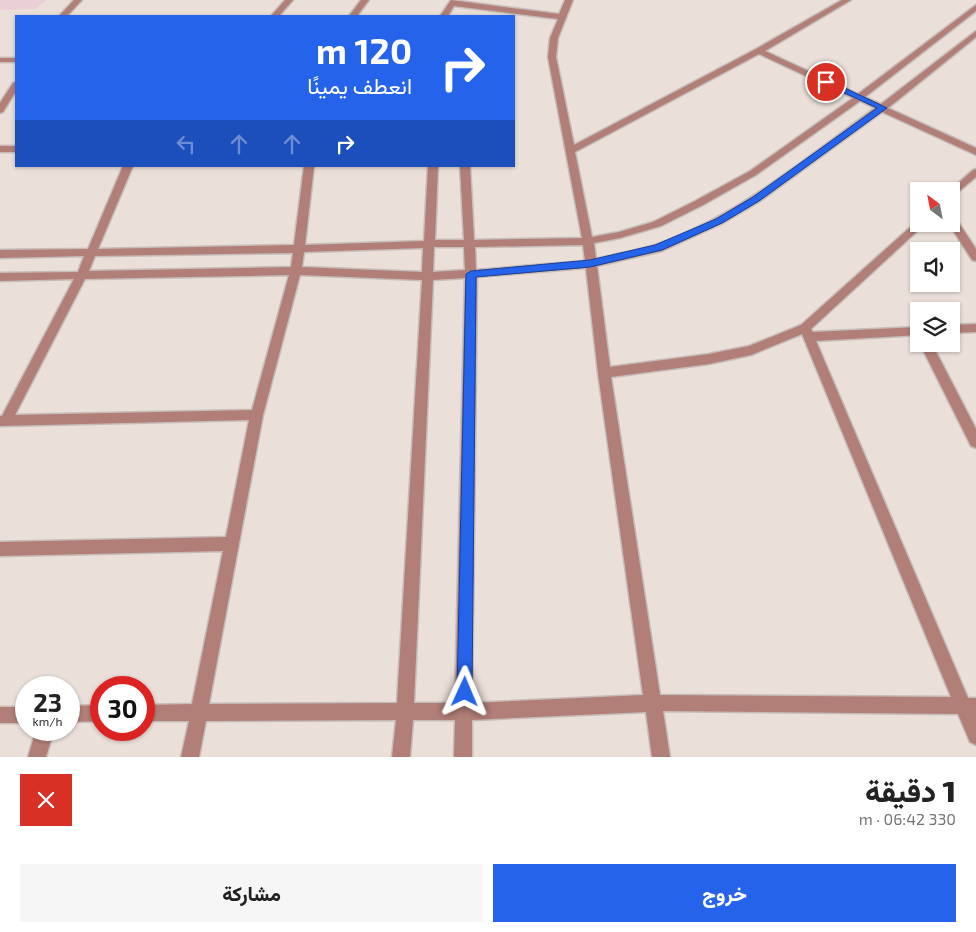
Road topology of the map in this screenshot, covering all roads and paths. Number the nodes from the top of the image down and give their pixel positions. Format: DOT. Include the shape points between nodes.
graph roads {
  1 [pos="78,0"];
  2 [pos="289,0"];
  3 [pos="365,0"];
  4 [pos="569,0"];
  5 [pos="847,0"];
  6 [pos="454,2"];
  7 [pos="475,3"];
  8 [pos="976,7"];
  9 [pos="64,15"];
  10 [pos="275,15"];
  11 [pos="353,15"];
  12 [pos="445,15"];
  13 [pos="468,15"];
  14 [pos="562,17"];
  15 [pos="976,33"];
  16 [pos="759,51"];
  17 [pos="0,60"];
  18 [pos="15,60"];
  19 [pos="15,88"];
  20 [pos="860,97"];
  21 [pos="11,100"];
  22 [pos="883,108"];
  23 [pos="0,110"];
  24 [pos="0,149"];
  25 [pos="15,149"];
  26 [pos="570,150"];
  27 [pos="976,152"];
  28 [pos="128,167"];
  29 [pos="309,167"];
  30 [pos="433,167"];
  31 [pos="465,167"];
  32 [pos="976,172"];
  33 [pos="960,187"];
  34 [pos="912,232"];
  35 [pos="960,232"];
  36 [pos="588,241"];
  37 [pos="469,243"];
  38 [pos="430,244"];
  39 [pos="300,249"];
  40 [pos="92,253"];
  41 [pos="0,254"];
  42 [pos="976,257"];
  43 [pos="590,264"];
  44 [pos="296,271"];
  45 [pos="471,274"];
  46 [pos="81,276"];
  47 [pos="428,276"];
  48 [pos="0,277"];
  49 [pos="976,328"];
  50 [pos="960,329"];
  51 [pos="910,331"];
  52 [pos="807,332"];
  53 [pos="930,352"];
  54 [pos="604,373"];
  55 [pos="257,415"];
  56 [pos="3,421"];
  57 [pos="976,442"];
  58 [pos="233,544"];
  59 [pos="0,549"];
  60 [pos="652,703"];
  61 [pos="970,706"];
  62 [pos="405,711"];
  63 [pos="199,712"];
  64 [pos="464,712"];
  65 [pos="155,713"];
  66 [pos="0,715"];
  67 [pos="15,715"];
  68 [pos="976,736"];
  69 [pos="42,741"];
  70 [pos="37,757"];
  71 [pos="190,757"];
  72 [pos="401,757"];
  73 [pos="463,757"];
  74 [pos="661,757"];
  1 -- 9 [label="street"];
  2 -- 10 [label="street"];
  3 -- 11 [label="street"];
  4 -- 14 [label="street"];
  5 -- 16 [label="street"];
  6 -- 7 [label="street"];
  6 -- 12 [label="street"];
  7 -- 13 [label="street"];
  7 -- 14 [label="street"];
  8 -- 20 [label="street"];
  14 -- 26 [label="street" via="554,38 552,57"];
  15 -- 22 [label="street"];
  16 -- 20 [label="street"];
  16 -- 26 [label="street"];
  17 -- 18 [label="street"];
  19 -- 21 [label="street"];
  20 -- 22 [label="street"];
  20 -- 36 [label="street" via="752,174 699,203 657,224"];
  21 -- 23 [label="street"];
  22 -- 27 [label="street"];
  22 -- 43 [label="street" via="756,199 719,221 658,248"];
  24 -- 25 [label="street"];
  26 -- 36 [label="street"];
  28 -- 40 [label="street"];
  29 -- 39 [label="street"];
  30 -- 38 [label="street"];
  31 -- 37 [label="street"];
  32 -- 33 [label="street"];
  34 -- 52 [label="street"];
  35 -- 42 [label="street"];
  36 -- 37 [label="street"];
  36 -- 43 [label="street"];
  37 -- 38 [label="street"];
  37 -- 45 [label="street"];
  38 -- 39 [label="street"];
  38 -- 47 [label="street"];
  39 -- 40 [label="street"];
  39 -- 44 [label="street"];
  40 -- 41 [label="street"];
  40 -- 46 [label="street"];
  43 -- 45 [label="street"];
  43 -- 54 [label="street"];
  44 -- 46 [label="street"];
  44 -- 47 [label="street"];
  44 -- 55 [label="street"];
  45 -- 47 [label="street"];
  45 -- 64 [label="street"];
  46 -- 48 [label="street"];
  46 -- 56 [label="street"];
  47 -- 62 [label="street"];
  49 -- 50 [label="street"];
  51 -- 52 [label="street"];
  52 -- 54 [label="street" via="717,358"];
  52 -- 61 [label="street"];
  53 -- 57 [label="street"];
  54 -- 60 [label="street"];
  55 -- 56 [label="street"];
  55 -- 58 [label="street"];
  58 -- 59 [label="street"];
  58 -- 63 [label="street"];
  60 -- 61 [label="street"];
  60 -- 64 [label="street"];
  60 -- 74 [label="street"];
  61 -- 68 [label="street"];
  62 -- 63 [label="street"];
  62 -- 64 [label="street"];
  62 -- 72 [label="street"];
  63 -- 65 [label="street"];
  63 -- 71 [label="street"];
  64 -- 73 [label="street"];
  66 -- 67 [label="street"];
  69 -- 70 [label="street"];
}
